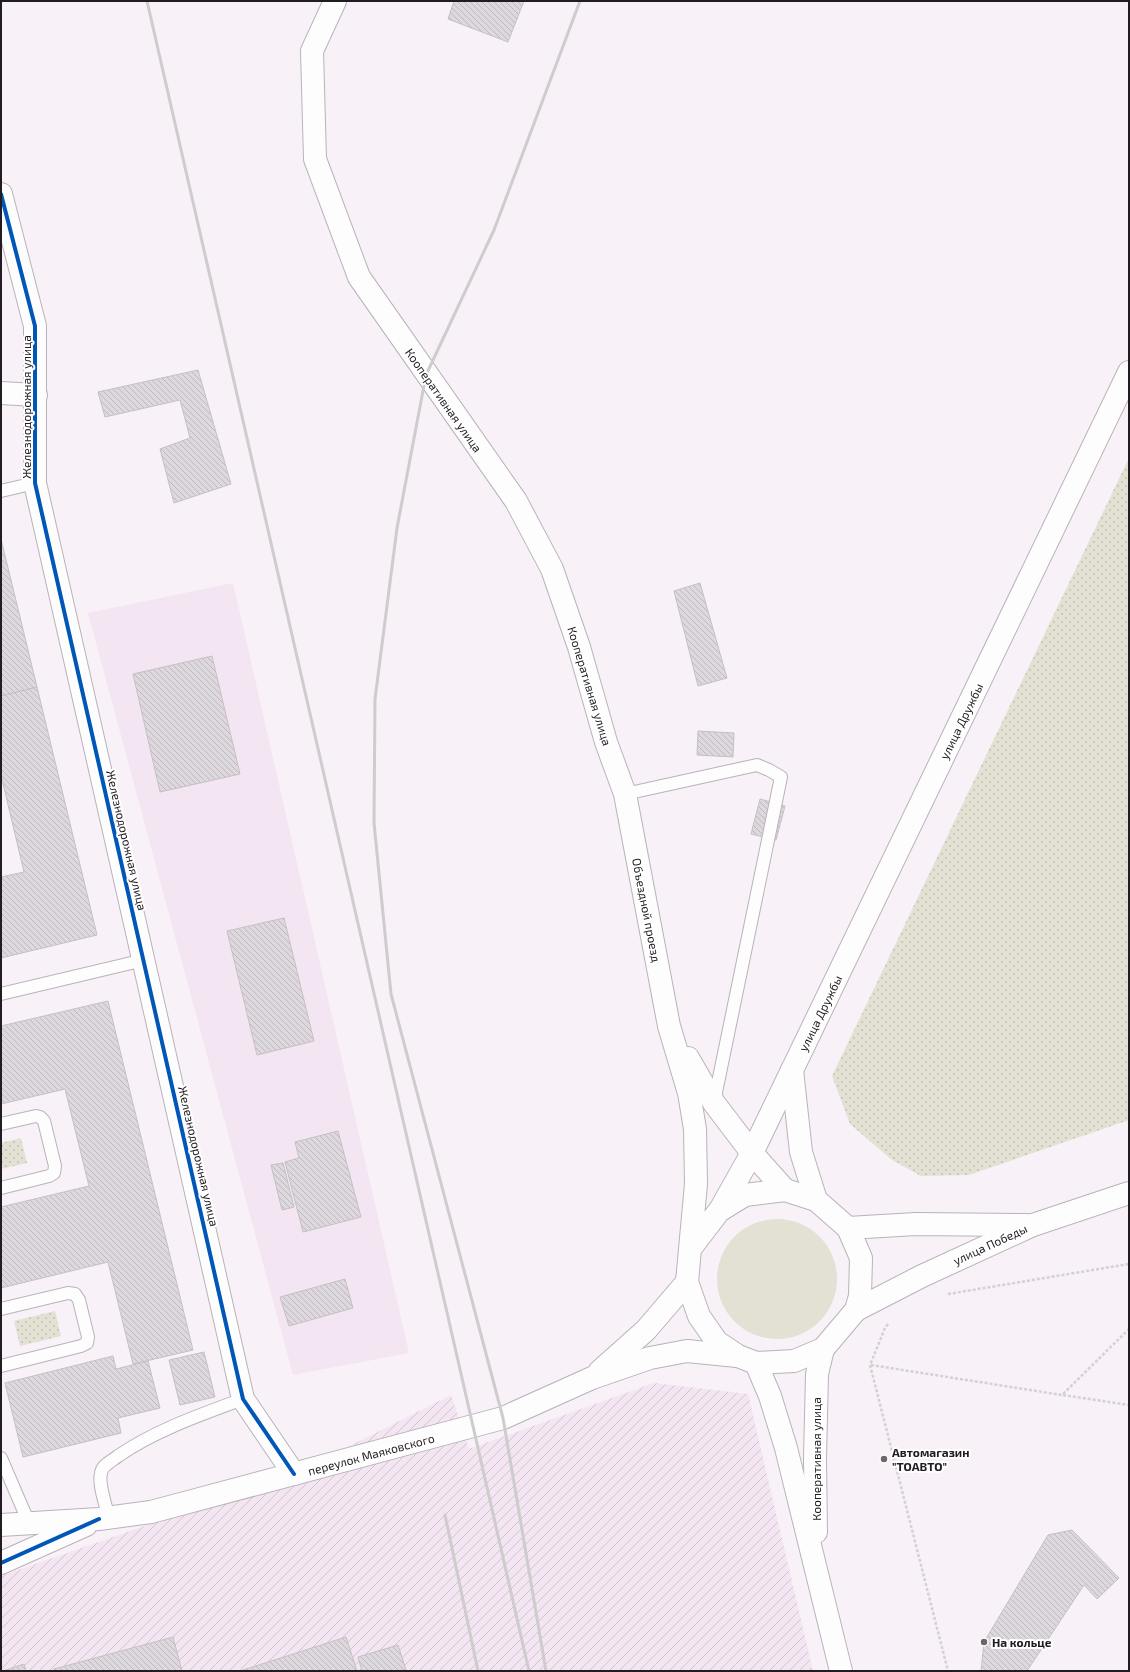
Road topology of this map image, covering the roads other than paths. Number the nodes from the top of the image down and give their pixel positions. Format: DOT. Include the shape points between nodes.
graph roads {
  1 [pos="335,1"];
  2 [pos="1,194"];
  3 [pos="1129,372"];
  4 [pos="1,393"];
  5 [pos="36,394"];
  6 [pos="35,483"];
  7 [pos="1,491"];
  8 [pos="625,794"];
  9 [pos="144,960"];
  10 [pos="1,994"];
  11 [pos="669,1026"];
  12 [pos="792,1070"];
  13 [pos="714,1103"];
  14 [pos="1,1124"];
  15 [pos="752,1153"];
  16 [pos="1,1188"];
  17 [pos="786,1190"];
  18 [pos="1129,1193"];
  19 [pos="816,1200"];
  20 [pos="719,1211"];
  21 [pos="1033,1225"];
  22 [pos="848,1228"];
  23 [pos="690,1249"];
  24 [pos="687,1282"];
  25 [pos="1,1309"];
  26 [pos="856,1310"];
  27 [pos="823,1349"];
  28 [pos="747,1359"];
  29 [pos="1,1366"];
  30 [pos="592,1378"];
  31 [pos="244,1399"];
  32 [pos="1,1458"];
  33 [pos="294,1474"];
  34 [pos="104,1519"];
  35 [pos="29,1523"];
  36 [pos="1,1525"];
  37 [pos="1,1562"];
  38 [pos="816,1569"];
  39 [pos="841,1671"];
  1 -- 8 [label="main road, Кооперативная улица" via="312,50 315,159 359,277 516,501 552,569 580,647 606,742"];
  2 -- 5 [label="main road, Железнодорожная улица" via="35,326"];
  3 -- 12 [label="main road, улица Дружбы"];
  4 -- 5 [label="main road"];
  5 -- 6 [label="main road, Железнодорожная улица"];
  6 -- 7 [label="lane"];
  6 -- 9 [label="main road, Железнодорожная улица"];
  8 -- 11 [label="main road, Объездной проезд"];
  8 -- 13 [label="lane" via="757,765 781,777"];
  9 -- 10 [label="lane"];
  9 -- 31 [label="main road, Железнодорожная улица"];
  11 -- 13 [label="main road"];
  11 -- 23 [label="main road" via="689,1093 694,1129 696,1184"];
  12 -- 15 [label="main road, улица Дружбы"];
  12 -- 19 [label="main road" via="801,1152"];
  13 -- 15 [label="main road"];
  14 -- 16 [label="lane" via="40,1116 44,1121 55,1166 54,1173 48,1176"];
  15 -- 17 [label="main road"];
  15 -- 20 [label="main road, улица Дружбы"];
  17 -- 19 [label="main road"];
  17 -- 20 [label="main road" via="745,1195"];
  18 -- 21 [label="main road, улица Победы"];
  19 -- 22 [label="main road"];
  20 -- 23 [label="main road"];
  21 -- 22 [label="main road" via="916,1224"];
  21 -- 26 [label="main road, улица Победы" via="922,1276"];
  22 -- 26 [label="main road" via="861,1258 860,1296"];
  23 -- 24 [label="main road"];
  24 -- 28 [label="main road" via="699,1316 718,1342"];
  24 -- 30 [label="main road" via="646,1330"];
  25 -- 29 [label="lane" via="68,1293 74,1294 79,1300 88,1337 86,1343 81,1346"];
  26 -- 27 [label="main road"];
  27 -- 28 [label="main road" via="794,1361"];
  27 -- 38 [label="main road, Кооперативная улица" via="816,1374"];
  28 -- 30 [label="main road" via="687,1351 650,1358"];
  28 -- 38 [label="main road, Кооперативная улица" via="770,1396 786,1448"];
  30 -- 33 [label="main road, переулок Маяковского" via="503,1418"];
  31 -- 33 [label="main road, Железнодорожная улица"];
  31 -- 34 [label="lane" via="172,1427 137,1444 106,1464 101,1471 100,1480"];
  32 -- 35 [label="lane"];
  33 -- 34 [label="main road, переулок Маяковского" via="151,1512"];
  34 -- 35 [label="main road, переулок Маяковского"];
  34 -- 37 [label="main road"];
  35 -- 36 [label="main road, переулок Маяковского"];
  38 -- 39 [label="main road, Кооперативная улица"];
}
